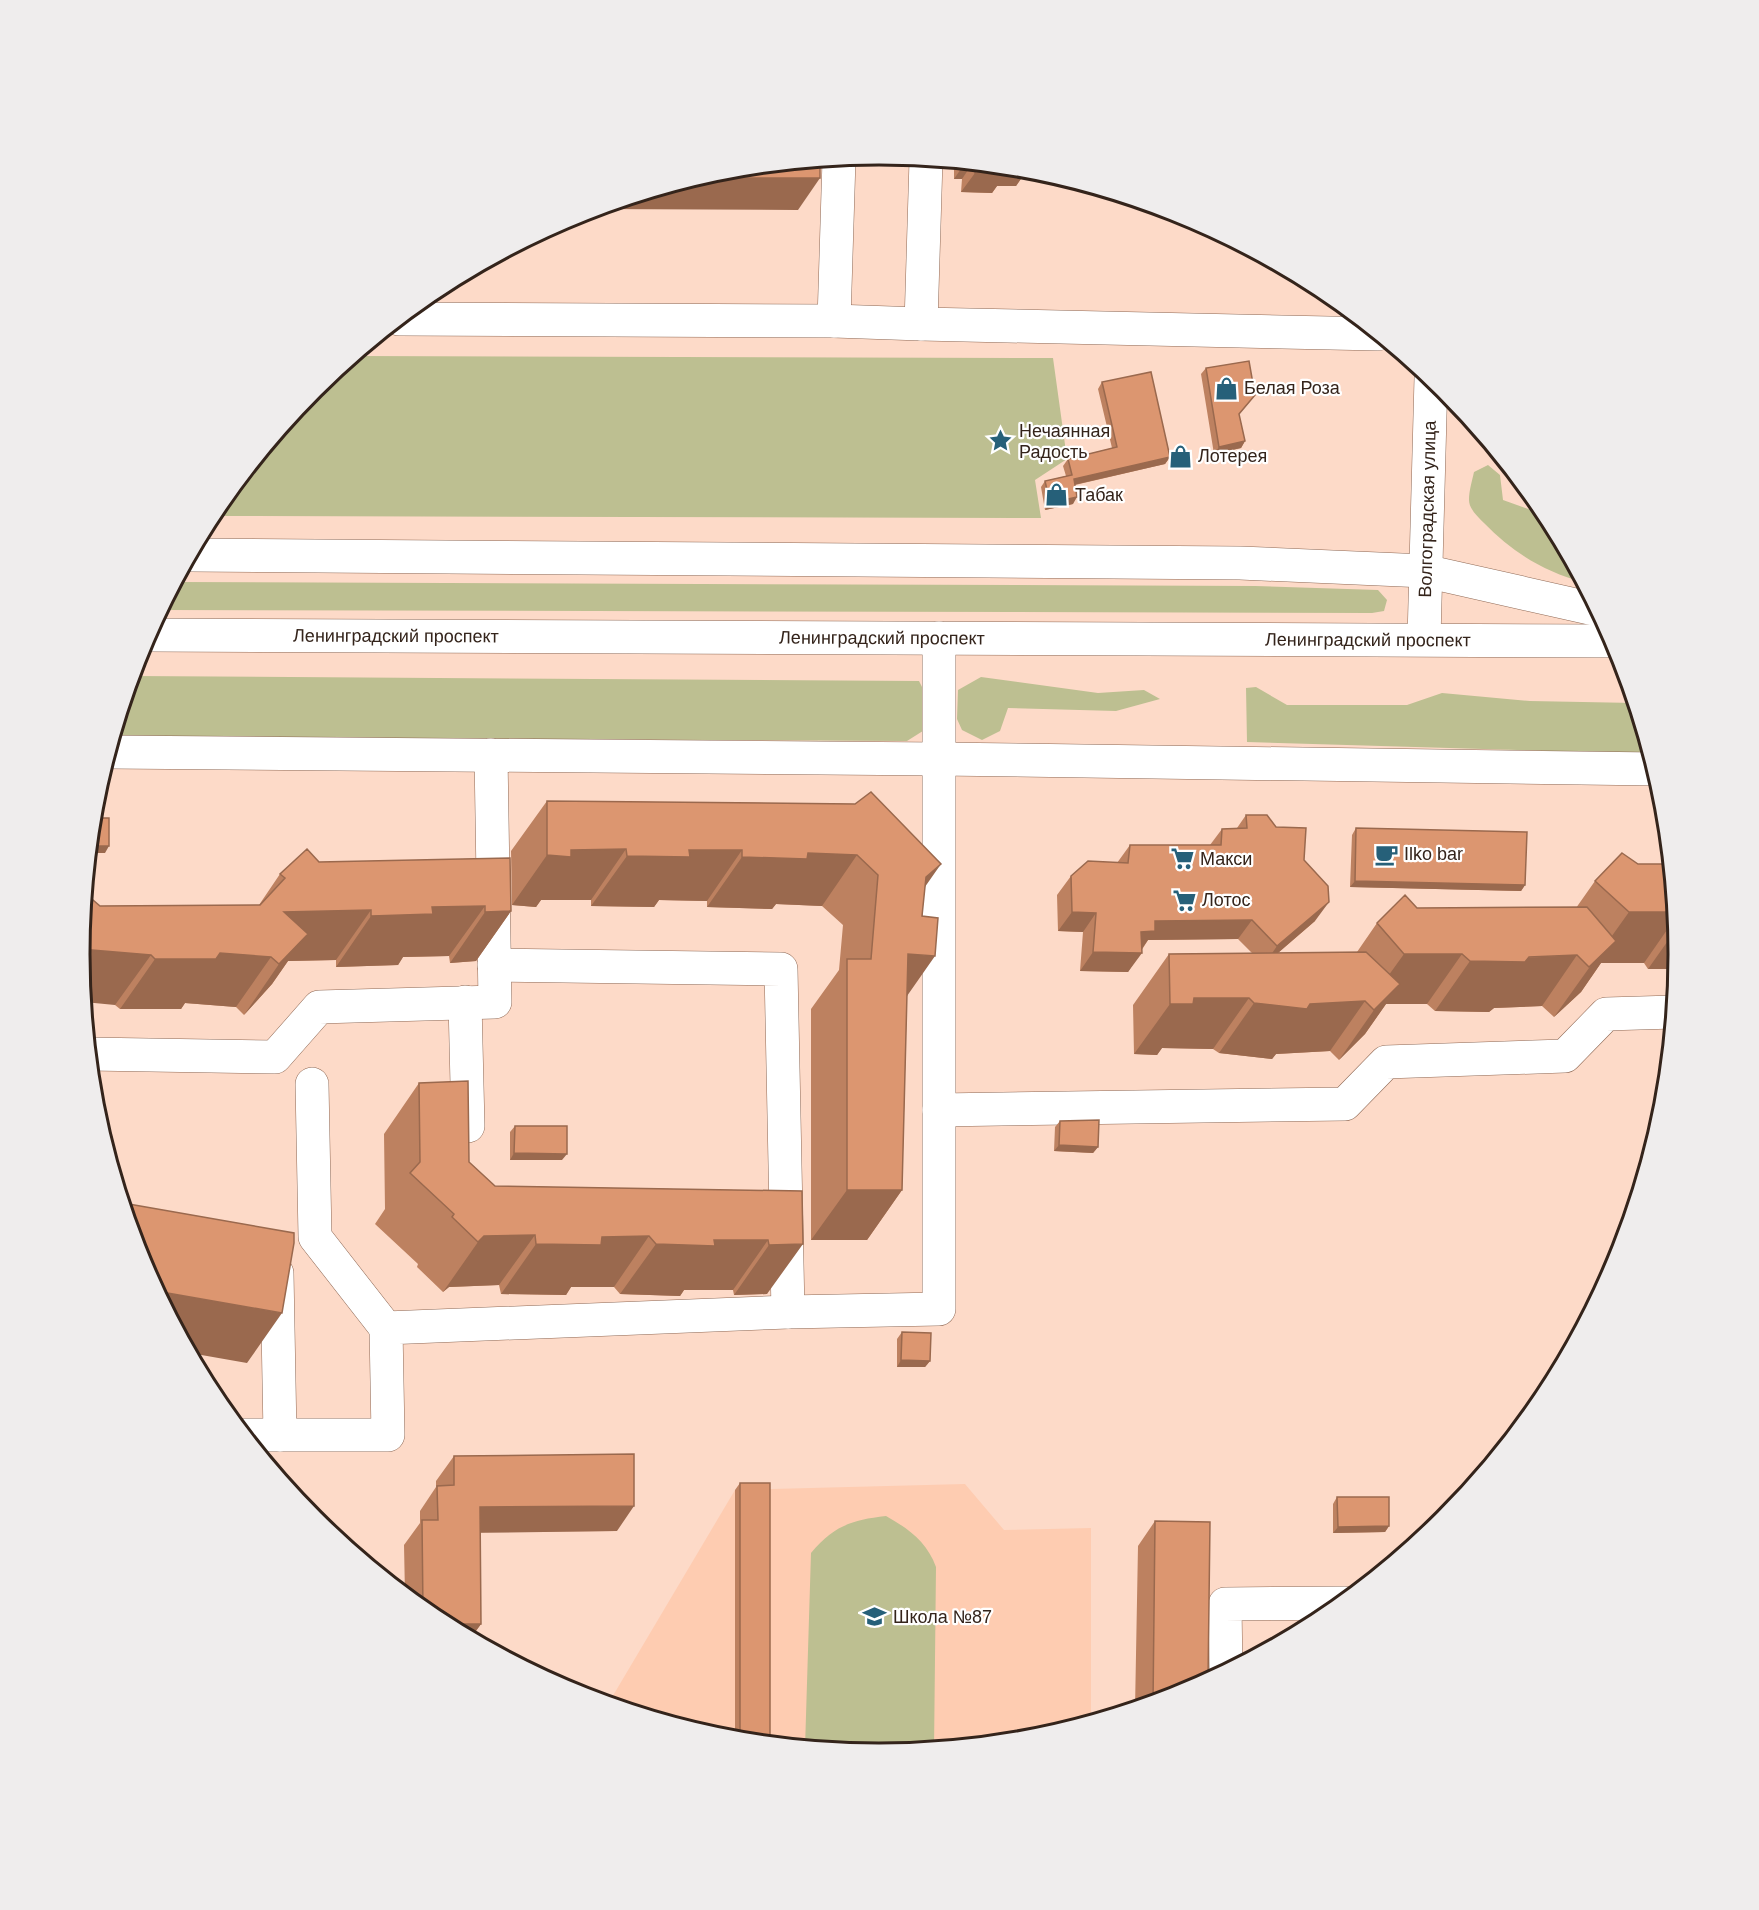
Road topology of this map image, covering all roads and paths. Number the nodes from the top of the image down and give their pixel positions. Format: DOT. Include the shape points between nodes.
graph roads {
  1 [pos="839,167"];
  2 [pos="926,167"];
  3 [pos="413,319"];
  4 [pos="834,321"];
  5 [pos="921,324"];
  6 [pos="1366,334"];
  7 [pos="1431,390"];
  8 [pos="199,555"];
  9 [pos="1425,571"];
  10 [pos="1589,608"];
  11 [pos="158,635"];
  12 [pos="939,638"];
  13 [pos="1424,639"];
  14 [pos="1604,641"];
  15 [pos="117,752"];
  16 [pos="491,755"];
  17 [pos="939,759"];
  18 [pos="1646,769"];
  19 [pos="494,965"];
  20 [pos="465,1002"];
  21 [pos="1666,1012"];
  22 [pos="97,1054"];
  23 [pos="312,1083"];
  24 [pos="939,1110"];
  25 [pos="468,1153"];
  26 [pos="293,1240"];
  27 [pos="788,1312"];
  28 [pos="386,1328"];
  29 [pos="252,1435"];
  30 [pos="280,1435"];
  31 [pos="1329,1603"];
  32 [pos="1226,1664"];
  1 -- 4 [label="main road"];
  2 -- 5 [label="main road"];
  3 -- 4 [label="main road"];
  4 -- 5 [label="main road"];
  5 -- 6 [label="main road"];
  7 -- 9 [label="main road, Волгоградская улица"];
  8 -- 9 [label="main road" via="1217,563"];
  9 -- 10 [label="main road"];
  9 -- 13 [label="main road, Волгоградская улица"];
  11 -- 12 [label="main road, Ленинградский проспект"];
  12 -- 13 [label="main road, Ленинградский проспект"];
  12 -- 17 [label="main road"];
  13 -- 14 [label="main road, Ленинградский проспект"];
  15 -- 16 [label="main road"];
  16 -- 17 [label="main road"];
  16 -- 19 [label="main road"];
  17 -- 18 [label="main road"];
  17 -- 24 [label="main road"];
  19 -- 20 [label="main road" via="495,1002"];
  19 -- 27 [label="main road" via="781,969 773,1196"];
  20 -- 22 [label="main road" via="319,1007 275,1056"];
  20 -- 25 [label="main road"];
  21 -- 24 [label="main road" via="1606,1014 1565,1056 1386,1062 1345,1104"];
  23 -- 26 [label="main road"];
  24 -- 27 [label="main road" via="939,1309"];
  26 -- 28 [label="main road"];
  26 -- 30 [label="main road"];
  27 -- 28 [label="main road"];
  28 -- 30 [label="main road" via="388,1436"];
  29 -- 30 [label="main road"];
  31 -- 32 [label="main road" via="1225,1605"];
}
